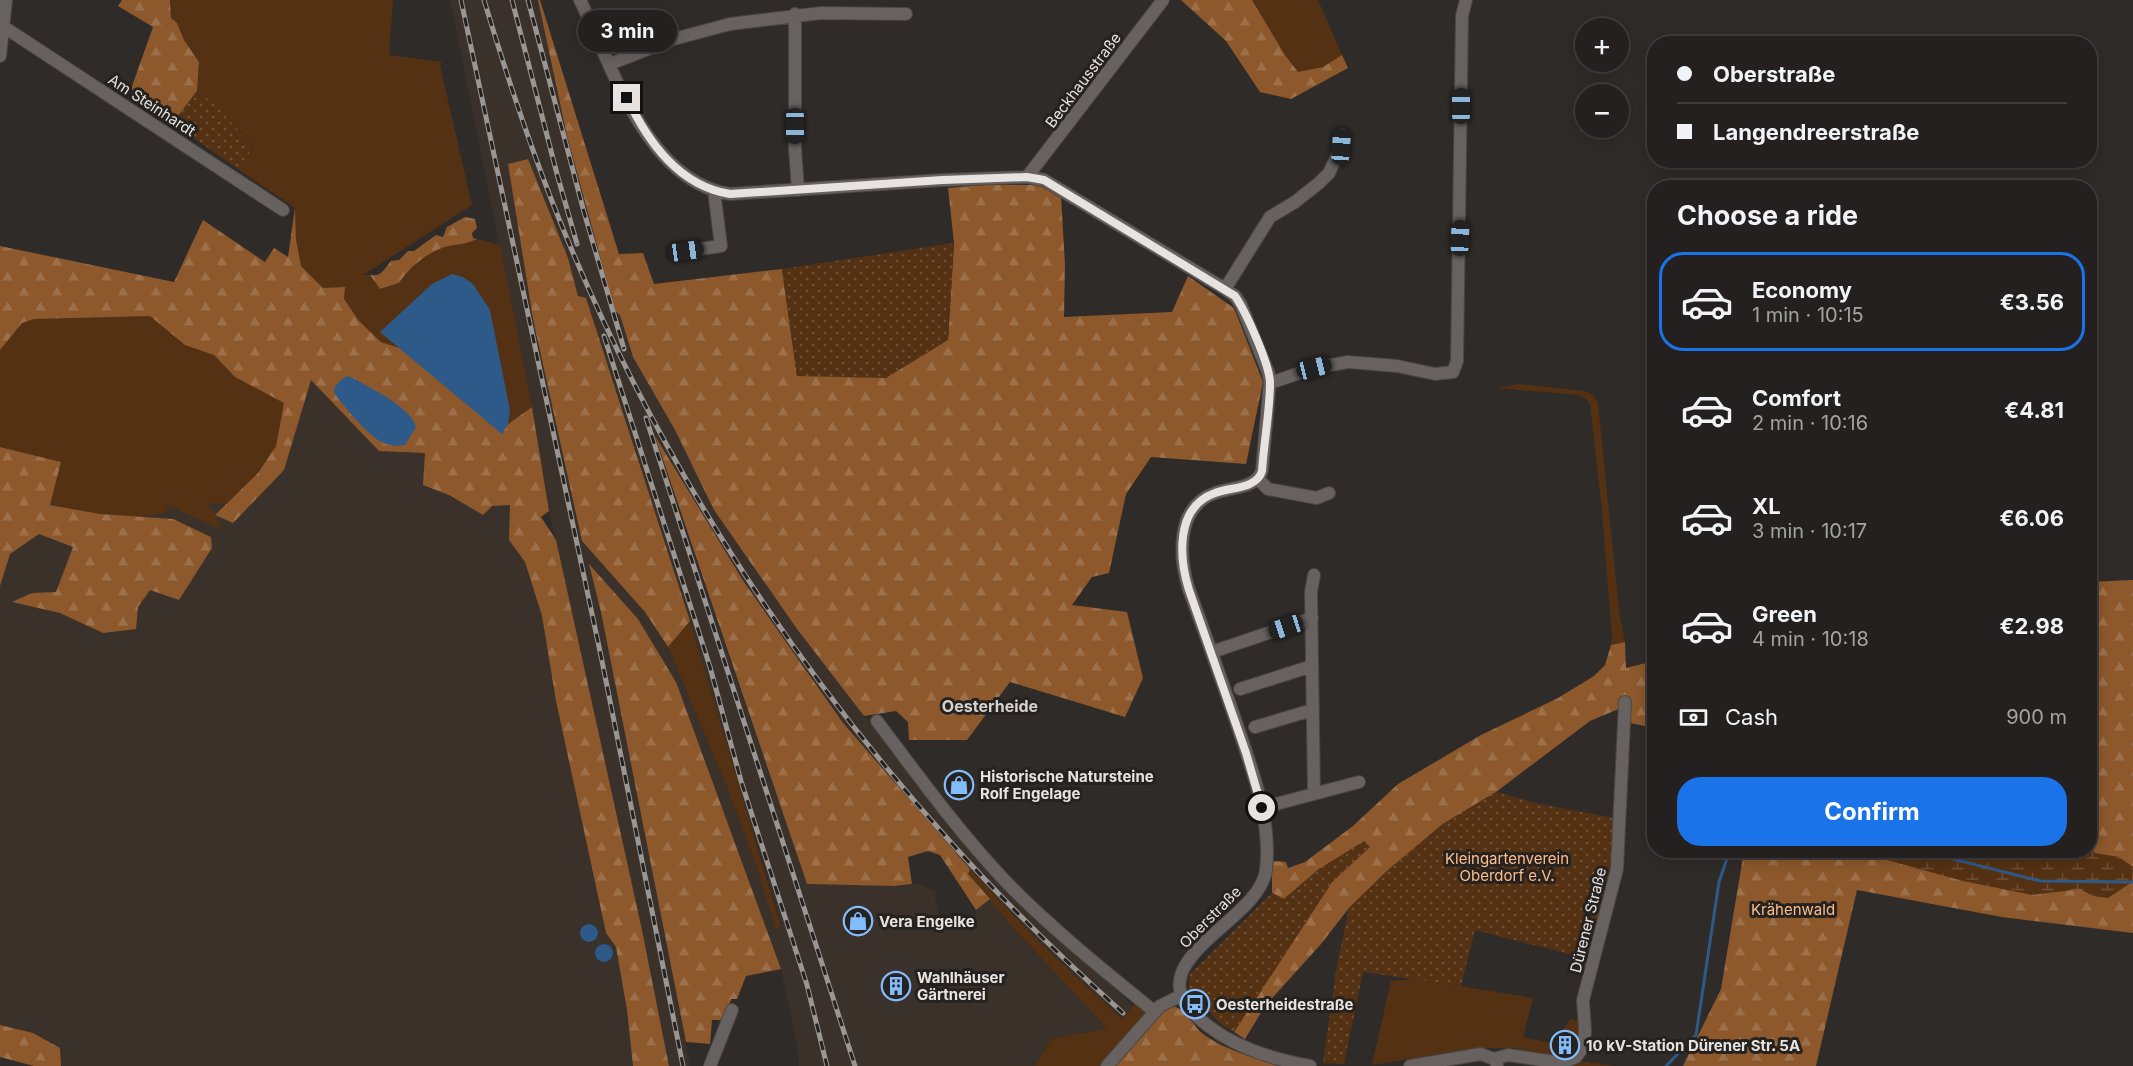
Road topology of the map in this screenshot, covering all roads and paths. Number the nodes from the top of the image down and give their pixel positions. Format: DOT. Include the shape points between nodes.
graph roads {
  1 [pos="6,0"];
  2 [pos="580,0"];
  3 [pos="1163,0"];
  4 [pos="1466,0"];
  5 [pos="795,14"];
  6 [pos="906,14"];
  7 [pos="4,27"];
  8 [pos="0,56"];
  9 [pos="610,64"];
  10 [pos="1342,135"];
  11 [pos="1027,177"];
  12 [pos="798,190"];
  13 [pos="714,191"];
  14 [pos="283,210"];
  15 [pos="686,251"];
  16 [pos="1225,290"];
  17 [pos="1270,381"];
  18 [pos="1258,479"];
  19 [pos="1329,493"];
  20 [pos="1314,575"];
  21 [pos="1312,618"];
  22 [pos="1212,652"];
  23 [pos="1312,666"];
  24 [pos="1240,689"];
  25 [pos="1625,702"];
  26 [pos="1312,710"];
  27 [pos="877,721"];
  28 [pos="1248,730"];
  29 [pos="1359,782"];
  30 [pos="1314,794"];
  31 [pos="1262,808"];
  32 [pos="1180,996"];
  33 [pos="732,1010"];
  34 [pos="1155,1012"];
  35 [pos="1496,1062"];
  36 [pos="710,1066"];
  37 [pos="1107,1066"];
  38 [pos="1310,1066"];
  39 [pos="1410,1066"];
  1 -- 7 [label="street"];
  2 -- 9 [label="street"];
  3 -- 11 [label="street, Beckhausstraße"];
  4 -- 17 [label="street" via="1462,16 1461,197 1454,372 1435,374 1348,362"];
  5 -- 6 [label="street"];
  5 -- 9 [label="street" via="730,24 674,39"];
  5 -- 12 [label="street"];
  7 -- 8 [label="street"];
  7 -- 14 [label="street, Am Steinhardt"];
  9 -- 13 [label="street" via="654,145 677,170"];
  10 -- 16 [label="street" via="1329,173 1270,217"];
  11 -- 12 [label="street"];
  11 -- 16 [label="street" via="1044,180"];
  12 -- 13 [label="street" via="730,194"];
  13 -- 15 [label="street" via="721,246"];
  16 -- 17 [label="street" via="1241,305"];
  17 -- 18 [label="street"];
  18 -- 19 [label="street" via="1268,489 1317,498"];
  18 -- 22 [label="street, Oberstraße" via="1201,500 1183,535 1183,570"];
  20 -- 21 [label="street"];
  21 -- 22 [label="street"];
  21 -- 23 [label="street"];
  22 -- 28 [label="street, Oberstraße"];
  23 -- 24 [label="street"];
  23 -- 26 [label="street"];
  25 -- 35 [label="street, Dürener Straße" via="1617,869 1583,1000 1584,1046 1576,1057 1562,1063 1508,1055"];
  26 -- 28 [label="street"];
  26 -- 30 [label="street"];
  27 -- 34 [label="street" via="983,856 1013,888 1076,948"];
  28 -- 31 [label="street, Oberstraße"];
  29 -- 30 [label="street"];
  30 -- 31 [label="street"];
  31 -- 32 [label="street, Oberstraße" via="1267,840 1266,873 1254,896 1189,960 1179,977"];
  32 -- 34 [label="street"];
  32 -- 38 [label="street" via="1209,1028 1234,1042 1280,1060"];
  33 -- 36 [label="street"];
  34 -- 37 [label="street"];
  35 -- 39 [label="street" via="1481,1054"];
}
